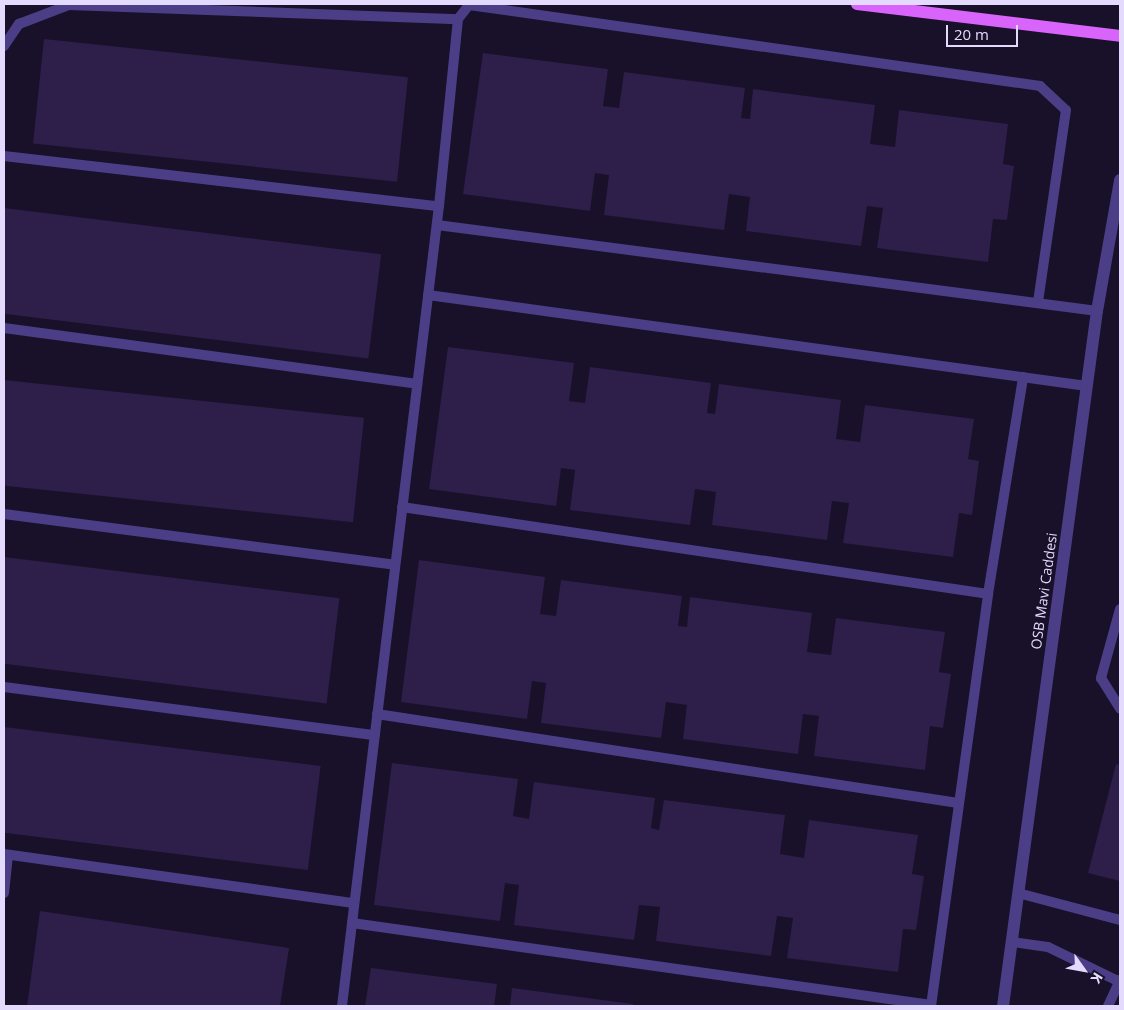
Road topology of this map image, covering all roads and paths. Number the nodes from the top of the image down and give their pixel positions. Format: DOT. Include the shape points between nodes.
graph roads {
  1 [pos="857,4"];
  2 [pos="458,18"];
  3 [pos="1120,36"];
  4 [pos="4,46"];
  5 [pos="4,156"];
  6 [pos="1120,180"];
  7 [pos="439,206"];
  8 [pos="437,225"];
  9 [pos="428,295"];
  10 [pos="1038,303"];
  11 [pos="1097,311"];
  12 [pos="4,328"];
  13 [pos="1023,377"];
  14 [pos="417,384"];
  15 [pos="1087,386"];
  16 [pos="402,507"];
  17 [pos="4,514"];
  18 [pos="395,565"];
  19 [pos="988,594"];
  20 [pos="1120,609"];
  21 [pos="4,687"];
  22 [pos="1120,708"];
  23 [pos="377,714"];
  24 [pos="375,735"];
  25 [pos="958,803"];
  26 [pos="6,854"];
  27 [pos="4,893"];
  28 [pos="1018,893"];
  29 [pos="354,903"];
  30 [pos="1120,920"];
  31 [pos="352,923"];
  32 [pos="1012,942"];
  33 [pos="1120,981"];
  34 [pos="342,1006"];
  35 [pos="931,1006"];
  36 [pos="1003,1006"];
  37 [pos="1108,1006"];
  1 -- 3 [label="main road"];
  2 -- 4 [label="lane" via="69,5 19,24"];
  2 -- 7 [label="lane"];
  2 -- 10 [label="lane" via="469,5 1040,86 1066,110"];
  5 -- 7 [label="lane"];
  6 -- 11 [label="street, OSB Mavi Caddesi"];
  7 -- 8 [label="lane"];
  8 -- 9 [label="lane"];
  8 -- 10 [label="lane"];
  9 -- 13 [label="lane"];
  9 -- 14 [label="lane"];
  10 -- 11 [label="lane"];
  11 -- 15 [label="street, OSB Mavi Caddesi"];
  12 -- 14 [label="lane"];
  13 -- 15 [label="lane"];
  13 -- 19 [label="lane"];
  14 -- 16 [label="lane"];
  15 -- 28 [label="street, OSB Mavi Caddesi"];
  16 -- 18 [label="lane"];
  16 -- 19 [label="lane"];
  17 -- 18 [label="lane"];
  18 -- 23 [label="lane"];
  19 -- 25 [label="lane"];
  20 -- 22 [label="lane" via="1101,678"];
  21 -- 24 [label="lane"];
  23 -- 24 [label="lane"];
  23 -- 25 [label="lane"];
  24 -- 29 [label="lane"];
  25 -- 35 [label="lane"];
  26 -- 27 [label="lane"];
  26 -- 29 [label="lane"];
  28 -- 30 [label="lane"];
  28 -- 32 [label="street, OSB Mavi Caddesi"];
  29 -- 31 [label="lane"];
  31 -- 34 [label="lane"];
  31 -- 35 [label="lane"];
  32 -- 33 [label="lane" via="1048,947"];
  32 -- 36 [label="street, OSB Mavi Caddesi"];
  33 -- 37 [label="lane"];
}
